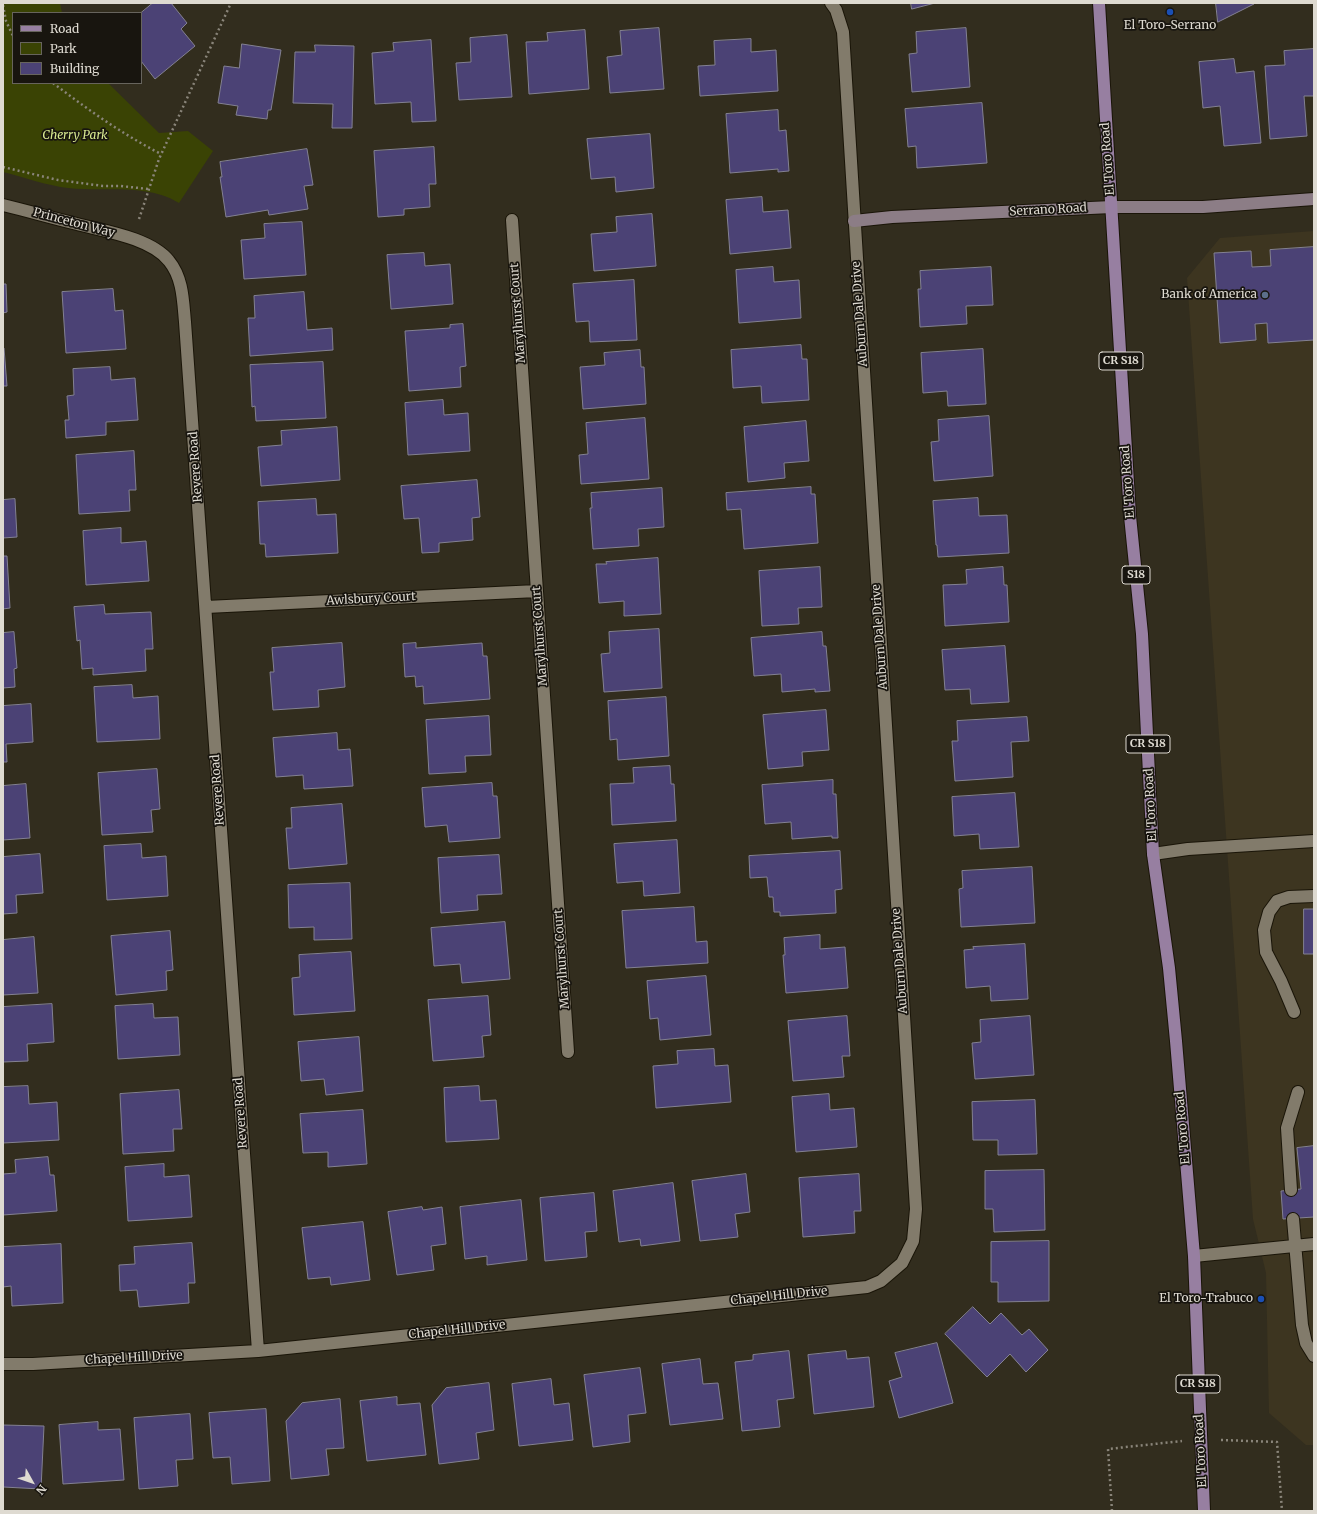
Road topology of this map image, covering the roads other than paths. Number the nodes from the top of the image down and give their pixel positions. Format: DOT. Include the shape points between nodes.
graph roads {
  1 [pos="1099,3"];
  2 [pos="834,6"];
  3 [pos="1314,199"];
  4 [pos="3,205"];
  5 [pos="1112,207"];
  6 [pos="512,220"];
  7 [pos="854,221"];
  8 [pos="145,244"];
  9 [pos="1130,516"];
  10 [pos="537,591"];
  11 [pos="206,607"];
  12 [pos="1142,634"];
  13 [pos="1314,841"];
  14 [pos="1154,854"];
  15 [pos="1314,896"];
  16 [pos="1294,1012"];
  17 [pos="568,1052"];
  18 [pos="1298,1092"];
  19 [pos="1291,1190"];
  20 [pos="1294,1219"];
  21 [pos="1314,1244"];
  22 [pos="1296,1246"];
  23 [pos="1194,1256"];
  24 [pos="902,1263"];
  25 [pos="258,1352"];
  26 [pos="1314,1356"];
  27 [pos="3,1364"];
  28 [pos="1204,1511"];
  1 -- 5 [label="main road, El Toro Road / CR S18"];
  2 -- 7 [label="street, Auburn Dale Drive" via="843,32"];
  3 -- 5 [label="street, Serrano Road" via="1203,207"];
  4 -- 8 [label="street, Princeton Way"];
  5 -- 7 [label="street, Serrano Road"];
  5 -- 9 [label="main road, El Toro Road / CR S18"];
  6 -- 10 [label="street, Marylhurst Court"];
  7 -- 24 [label="street, Auburn Dale Drive" via="916,1209 914,1241"];
  8 -- 11 [label="street, Revere Road" via="169,260 177,273 182,291"];
  9 -- 12 [label="main road, El Toro Road / S18"];
  10 -- 11 [label="street, Awlsbury Court"];
  10 -- 17 [label="street, Marylhurst Court"];
  11 -- 25 [label="street, Revere Road"];
  12 -- 14 [label="main road, El Toro Road / CR S18"];
  13 -- 14 [label="street" via="1188,849"];
  14 -- 23 [label="main road, El Toro Road / CR S18" via="1169,968"];
  15 -- 16 [label="street" via="1290,897 1277,901 1268,912 1264,930 1266,952"];
  18 -- 19 [label="street" via="1286,1128"];
  20 -- 22 [label="street"];
  21 -- 22 [label="street"];
  22 -- 23 [label="street"];
  22 -- 26 [label="street" via="1302,1324 1306,1343"];
  23 -- 28 [label="main road, El Toro Road / CR S18"];
  24 -- 25 [label="street, Chapel Hill Drive" via="881,1281 867,1287"];
  25 -- 27 [label="street, Chapel Hill Drive"];
}
